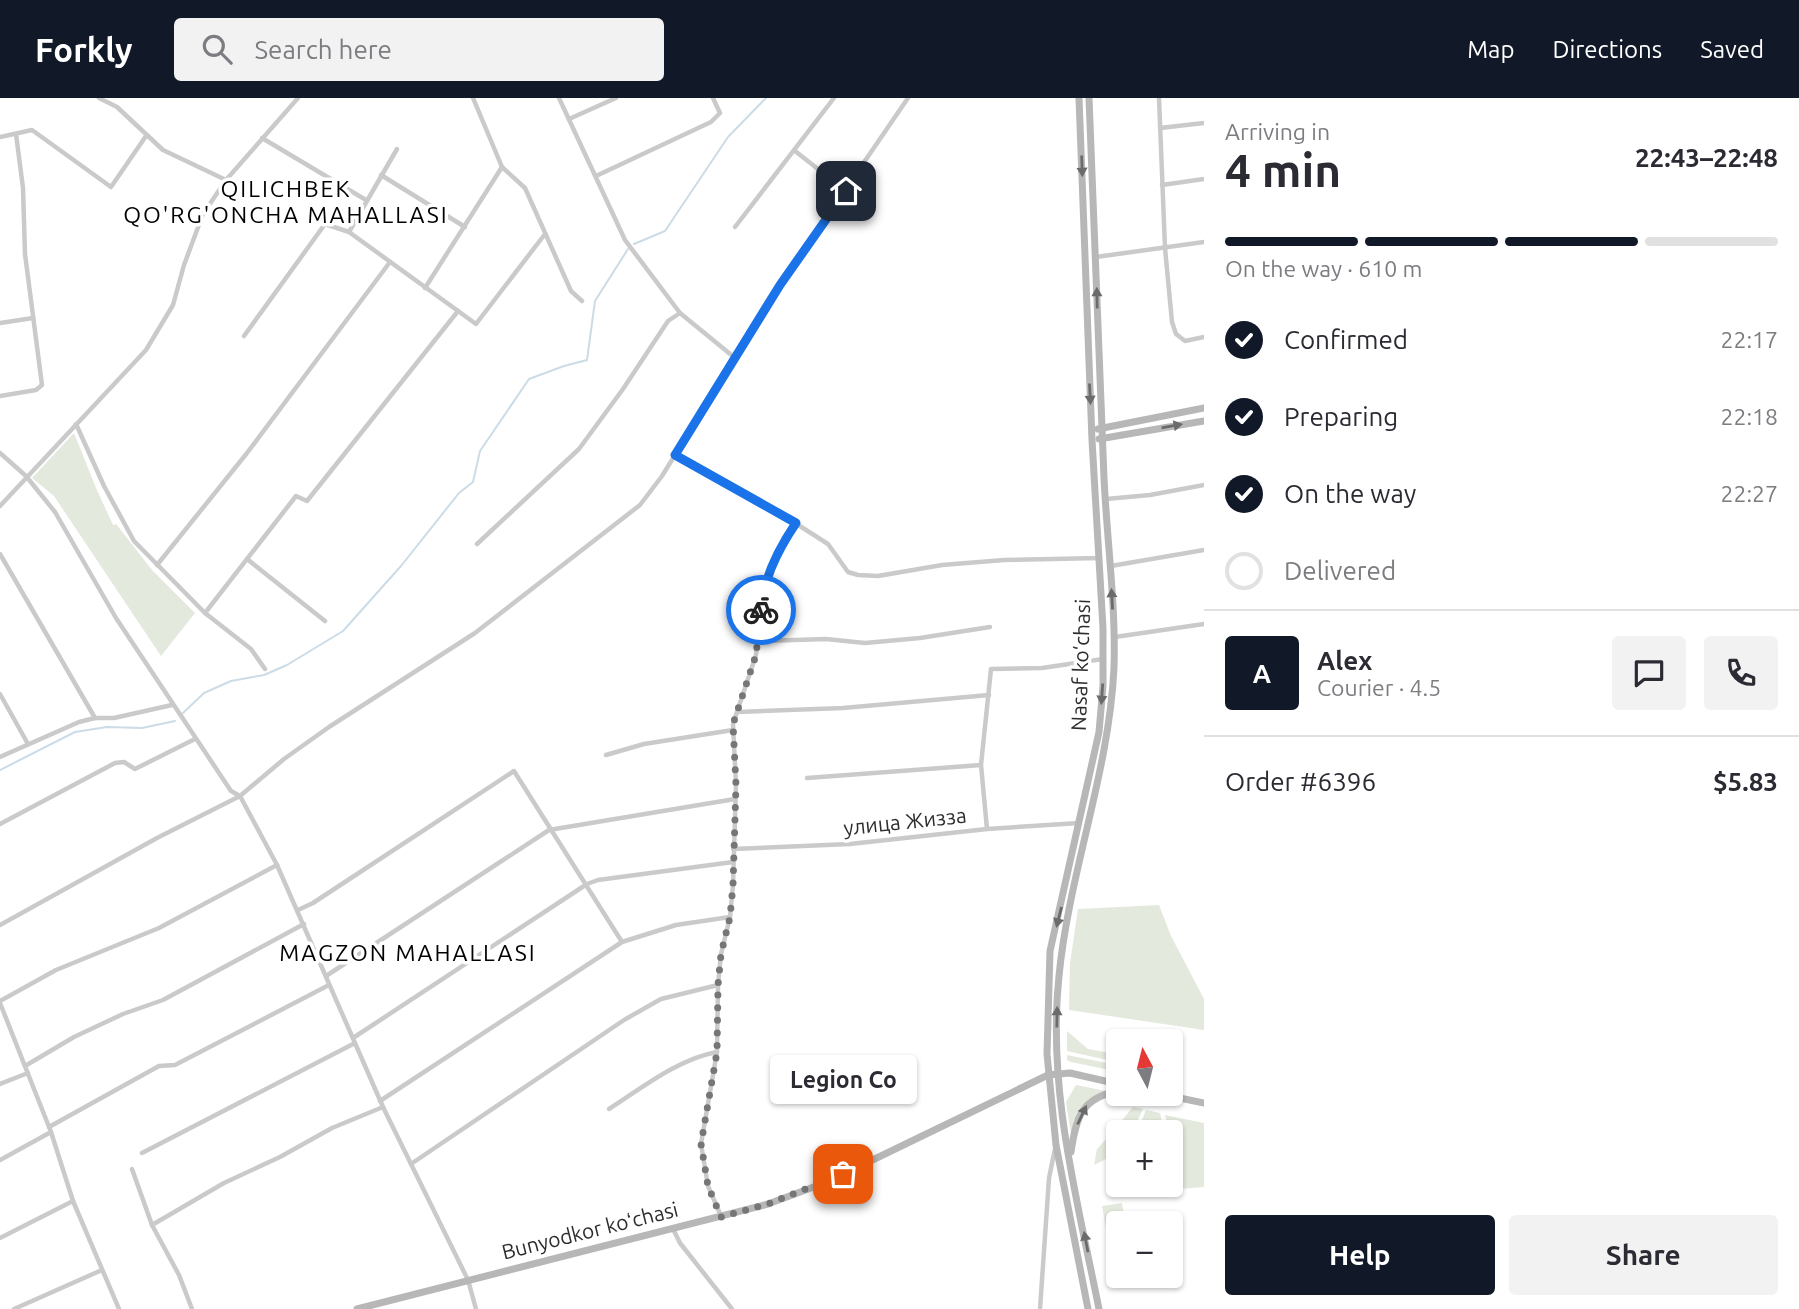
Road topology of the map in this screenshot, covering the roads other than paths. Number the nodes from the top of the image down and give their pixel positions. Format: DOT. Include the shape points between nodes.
graph roads {
  1 [pos="100,98"];
  2 [pos="298,98"];
  3 [pos="473,98"];
  4 [pos="559,98"];
  5 [pos="616,98"];
  6 [pos="713,98"];
  7 [pos="834,98"];
  8 [pos="908,98"];
  9 [pos="1079,98"];
  10 [pos="1089,98"];
  11 [pos="1159,98"];
  12 [pos="569,119"];
  13 [pos="1204,123"];
  14 [pos="1160,128"];
  15 [pos="16,134"];
  16 [pos="146,136"];
  17 [pos="0,137"];
  18 [pos="262,138"];
  19 [pos="397,149"];
  20 [pos="795,151"];
  21 [pos="502,167"];
  22 [pos="381,175"];
  23 [pos="596,176"];
  24 [pos="1204,179"];
  25 [pos="226,180"];
  26 [pos="1162,185"];
  27 [pos="846,191"];
  28 [pos="366,200"];
  29 [pos="464,227"];
  30 [pos="735,227"];
  31 [pos="349,232"];
  32 [pos="545,234"];
  33 [pos="1204,242"];
  34 [pos="1165,248"];
  35 [pos="1096,257"];
  36 [pos="390,262"];
  37 [pos="425,288"];
  38 [pos="582,301"];
  39 [pos="458,311"];
  40 [pos="680,313"];
  41 [pos="33,318"];
  42 [pos="0,323"];
  43 [pos="244,336"];
  44 [pos="1204,337"];
  45 [pos="735,358"];
  46 [pos="0,396"];
  47 [pos="1204,408"];
  48 [pos="1204,421"];
  49 [pos="76,424"];
  50 [pos="1102,429"];
  51 [pos="1091,430"];
  52 [pos="1102,439"];
  53 [pos="1092,440"];
  54 [pos="0,453"];
  55 [pos="675,455"];
  56 [pos="26,476"];
  57 [pos="1204,485"];
  58 [pos="1105,499"];
  59 [pos="0,506"];
  60 [pos="796,523"];
  61 [pos="477,544"];
  62 [pos="1204,551"];
  63 [pos="0,554"];
  64 [pos="1100,558"];
  65 [pos="247,559"];
  66 [pos="157,565"];
  67 [pos="1110,566"];
  68 [pos="205,613"];
  69 [pos="325,621"];
  70 [pos="1204,624"];
  71 [pos="990,626"];
  72 [pos="1114,638"];
  73 [pos="759,641"];
  74 [pos="1103,659"];
  75 [pos="265,669"];
  76 [pos="0,694"];
  77 [pos="989,695"];
  78 [pos="172,705"];
  79 [pos="737,712"];
  80 [pos="95,718"];
  81 [pos="733,730"];
  82 [pos="195,739"];
  83 [pos="28,744"];
  84 [pos="606,755"];
  85 [pos="0,757"];
  86 [pos="981,765"];
  87 [pos="807,778"];
  88 [pos="240,796"];
  89 [pos="735,799"];
  90 [pos="1080,823"];
  91 [pos="0,824"];
  92 [pos="987,829"];
  93 [pos="549,830"];
  94 [pos="733,849"];
  95 [pos="733,862"];
  96 [pos="276,865"];
  97 [pos="587,884"];
  98 [pos="298,910"];
  99 [pos="730,917"];
  100 [pos="304,924"];
  101 [pos="0,925"];
  102 [pos="622,942"];
  103 [pos="326,976"];
  104 [pos="329,985"];
  105 [pos="718,985"];
  106 [pos="0,1002"];
  107 [pos="354,1040"];
  108 [pos="717,1052"];
  109 [pos="25,1066"];
  110 [pos="28,1073"];
  111 [pos="1056,1073"];
  112 [pos="1048,1075"];
  113 [pos="1106,1081"];
  114 [pos="0,1084"];
  115 [pos="1106,1093"];
  116 [pos="1183,1099"];
  117 [pos="1204,1103"];
  118 [pos="382,1104"];
  119 [pos="609,1109"];
  120 [pos="50,1129"];
  121 [pos="1056,1145"];
  122 [pos="142,1153"];
  123 [pos="0,1160"];
  124 [pos="1069,1160"];
  125 [pos="411,1164"];
  126 [pos="132,1169"];
  127 [pos="73,1201"];
  128 [pos="721,1217"];
  129 [pos="152,1226"];
  130 [pos="673,1228"];
  131 [pos="0,1238"];
  132 [pos="102,1270"];
  133 [pos="468,1280"];
  134 [pos="14,1309"];
  135 [pos="119,1309"];
  136 [pos="192,1309"];
  137 [pos="357,1309"];
  138 [pos="476,1309"];
  139 [pos="733,1309"];
  140 [pos="1040,1309"];
  141 [pos="1088,1309"];
  142 [pos="1099,1309"];
  1 -- 16 [label="street" via="117,107"];
  2 -- 18 [label="street"];
  3 -- 21 [label="street"];
  4 -- 12 [label="street"];
  5 -- 12 [label="street"];
  6 -- 23 [label="street" via="719,113 712,122"];
  7 -- 20 [label="street"];
  8 -- 27 [label="street"];
  9 -- 51 [label="main road, Nasaf ko‘chasi, one-way"];
  10 -- 35 [label="main road, Nasaf ko‘chasi"];
  11 -- 14 [label="street"];
  12 -- 23 [label="street"];
  13 -- 14 [label="street"];
  14 -- 26 [label="street"];
  15 -- 16 [label="street" via="32,130 111,187"];
  15 -- 17 [label="street"];
  15 -- 41 [label="street"];
  16 -- 25 [label="street" via="163,150"];
  18 -- 25 [label="street"];
  18 -- 28 [label="street"];
  19 -- 22 [label="street"];
  20 -- 27 [label="street"];
  20 -- 30 [label="street"];
  21 -- 29 [label="street"];
  21 -- 32 [label="street" via="525,188"];
  22 -- 28 [label="street"];
  22 -- 29 [label="street"];
  23 -- 40 [label="street" via="625,240"];
  24 -- 26 [label="street"];
  25 -- 49 [label="street" via="203,214 165,321 146,350"];
  26 -- 34 [label="street"];
  27 -- 45 [label="street"];
  28 -- 31 [label="street"];
  29 -- 37 [label="street"];
  31 -- 36 [label="street"];
  31 -- 43 [label="street" via="324,224"];
  32 -- 38 [label="street" via="571,291"];
  32 -- 39 [label="street" via="477,324"];
  33 -- 34 [label="street"];
  34 -- 35 [label="street"];
  34 -- 44 [label="street" via="1177,334 1185,341"];
  50 -- 35 [label="main road, Nasaf ko‘chasi, one-way"];
  36 -- 37 [label="street"];
  36 -- 66 [label="street"];
  37 -- 39 [label="street"];
  39 -- 65 [label="street" via="307,501 296,496"];
  40 -- 45 [label="street"];
  40 -- 61 [label="street" via="668,321 579,449"];
  41 -- 42 [label="street"];
  41 -- 46 [label="street" via="42,385"];
  45 -- 55 [label="street"];
  47 -- 50 [label="main road"];
  52 -- 48 [label="main road, one-way"];
  49 -- 56 [label="street"];
  49 -- 66 [label="street" via="134,541"];
  50 -- 51 [label="main road"];
  50 -- 52 [label="main road, Nasaf ko‘chasi"];
  51 -- 53 [label="main road, Nasaf ko‘chasi"];
  52 -- 53 [label="main road"];
  52 -- 58 [label="main road, Nasaf ko‘chasi"];
  53 -- 64 [label="main road, Nasaf ko‘chasi"];
  54 -- 56 [label="street"];
  55 -- 60 [label="street"];
  55 -- 88 [label="street" via="640,505 594,542 475,633 329,727"];
  56 -- 59 [label="street"];
  56 -- 78 [label="street" via="55,512"];
  57 -- 58 [label="street"];
  58 -- 67 [label="main road, Nasaf ko‘chasi"];
  60 -- 64 [label="street" via="828,544 848,572 858,575 1004,560"];
  60 -- 73 [label="street" via="762,594"];
  62 -- 67 [label="street"];
  63 -- 80 [label="street"];
  64 -- 74 [label="main road, Nasaf ko‘chasi"];
  65 -- 68 [label="street"];
  65 -- 69 [label="street"];
  66 -- 68 [label="street"];
  72 -- 67 [label="main road, Nasaf ko‘chasi, one-way"];
  68 -- 75 [label="street" via="251,649"];
  70 -- 72 [label="street"];
  71 -- 73 [label="street" via="865,643"];
  111 -- 72 [label="main road, Nasaf ko‘chasi, one-way" via="1061,954 1106,741"];
  73 -- 79 [label="street"];
  74 -- 77 [label="street" via="1042,668 991,669"];
  74 -- 90 [label="main road, Nasaf ko‘chasi, one-way" via="1098,732"];
  76 -- 83 [label="street"];
  77 -- 79 [label="street"];
  77 -- 86 [label="street"];
  78 -- 80 [label="street"];
  78 -- 82 [label="street"];
  79 -- 81 [label="street"];
  80 -- 83 [label="street"];
  81 -- 84 [label="street" via="643,744"];
  81 -- 89 [label="street"];
  82 -- 88 [label="street" via="231,791"];
  82 -- 91 [label="street" via="135,769 124,762 115,763"];
  83 -- 85 [label="street"];
  86 -- 87 [label="street"];
  86 -- 92 [label="street"];
  88 -- 96 [label="street"];
  88 -- 101 [label="street"];
  89 -- 93 [label="street"];
  89 -- 94 [label="street"];
  90 -- 92 [label="street, улица Жизза"];
  90 -- 112 [label="main road, Nasaf ko‘chasi, one-way" via="1050,951"];
  92 -- 94 [label="street, улица Жизза" via="850,844"];
  93 -- 97 [label="street"];
  93 -- 98 [label="street" via="513,771"];
  93 -- 103 [label="street"];
  94 -- 95 [label="street"];
  95 -- 97 [label="street"];
  95 -- 99 [label="street"];
  96 -- 98 [label="street"];
  96 -- 106 [label="street" via="159,928 57,970"];
  97 -- 102 [label="street"];
  97 -- 107 [label="street"];
  98 -- 100 [label="street"];
  99 -- 102 [label="street" via="676,925"];
  99 -- 105 [label="street"];
  100 -- 103 [label="street"];
  100 -- 109 [label="street" via="163,1000 74,1037"];
  102 -- 118 [label="street"];
  103 -- 104 [label="street"];
  104 -- 107 [label="street"];
  104 -- 120 [label="street" via="175,1065 159,1066"];
  105 -- 108 [label="street"];
  105 -- 125 [label="street" via="662,999 624,1020"];
  106 -- 109 [label="street"];
  107 -- 118 [label="street"];
  107 -- 122 [label="street"];
  108 -- 119 [label="street" via="661,1075"];
  108 -- 128 [label="street" via="701,1144 708,1186"];
  109 -- 110 [label="street"];
  110 -- 114 [label="street"];
  110 -- 120 [label="street"];
  111 -- 112 [label="main road, Bunyodkor koʻchasi"];
  111 -- 113 [label="main road"];
  111 -- 124 [label="main road, Nasaf ko‘chasi"];
  112 -- 121 [label="main road, Nasaf ko‘chasi"];
  112 -- 128 [label="main road, Bunyodkor koʻchasi" via="827,1182"];
  124 -- 115 [label="main road, one-way" via="1080,1115 1087,1104"];
  116 -- 117 [label="main road"];
  118 -- 125 [label="street"];
  118 -- 129 [label="street" via="223,1183"];
  120 -- 123 [label="street"];
  120 -- 127 [label="street"];
  121 -- 140 [label="street" via="1049,1178"];
  121 -- 141 [label="main road, Nasaf ko‘chasi"];
  142 -- 124 [label="main road, Nasaf ko‘chasi, one-way"];
  125 -- 133 [label="street"];
  126 -- 129 [label="street"];
  127 -- 131 [label="street"];
  127 -- 132 [label="street"];
  128 -- 130 [label="main road, Bunyodkor koʻchasi"];
  129 -- 136 [label="street"];
  130 -- 133 [label="main road, Bunyodkor koʻchasi"];
  130 -- 139 [label="street"];
  132 -- 134 [label="street"];
  132 -- 135 [label="street"];
  133 -- 137 [label="main road, Bunyodkor koʻchasi"];
  133 -- 138 [label="street"];
}
